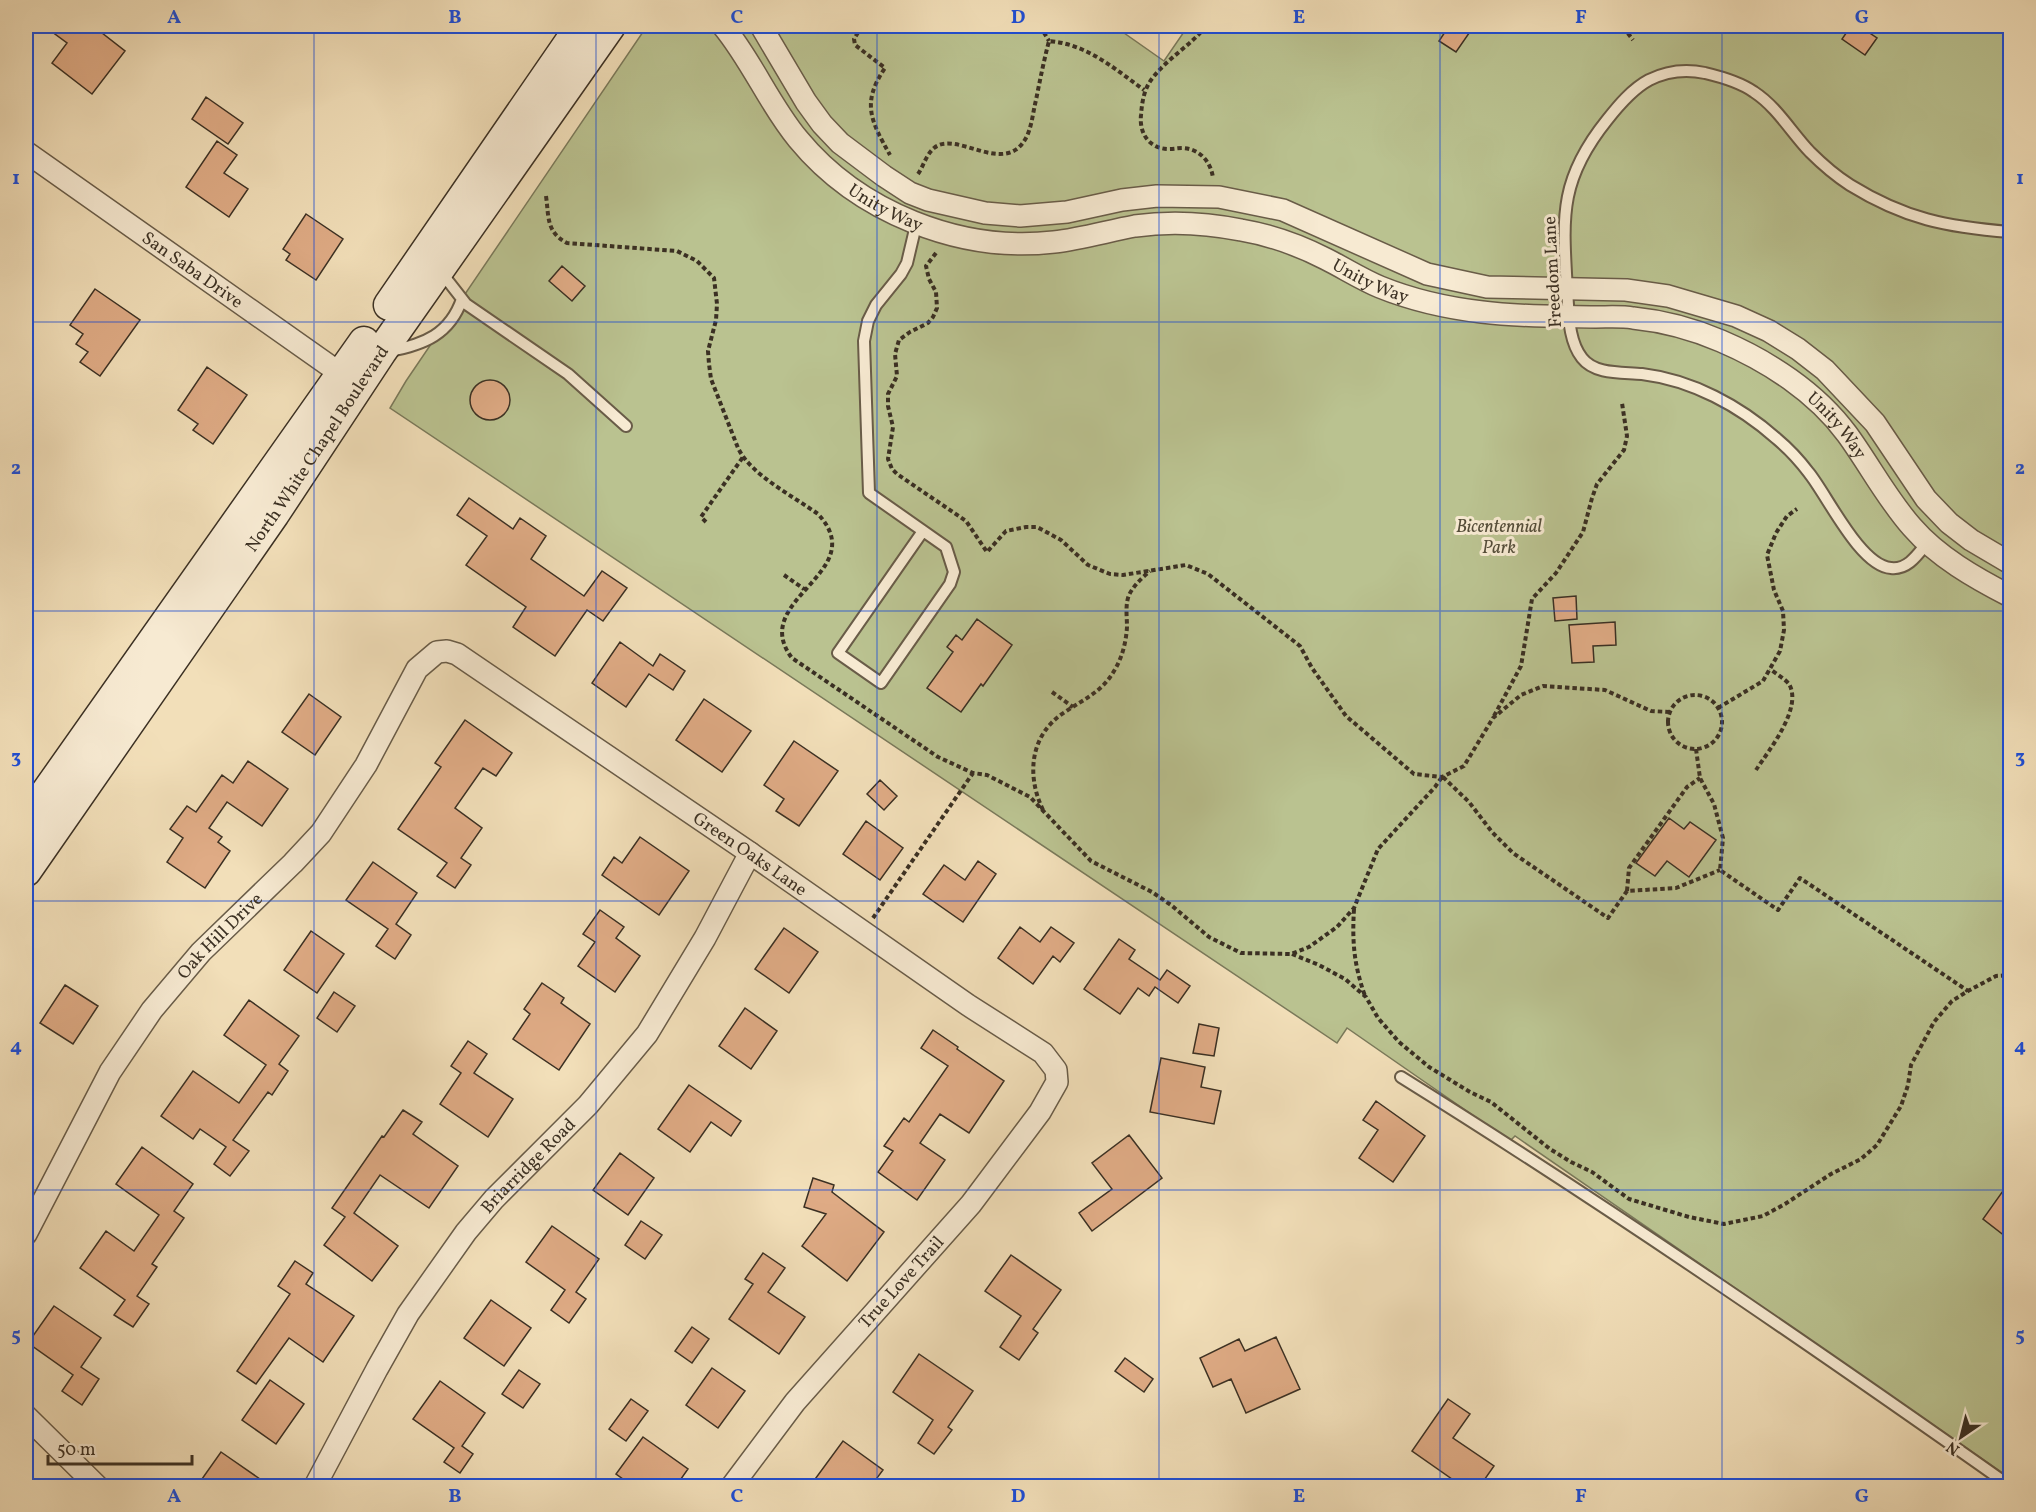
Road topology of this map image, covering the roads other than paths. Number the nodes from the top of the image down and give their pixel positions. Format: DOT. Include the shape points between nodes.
graph roads {
  1 [pos="581,26"];
  2 [pos="610,26"];
  3 [pos="723,26"];
  4 [pos="761,26"];
  5 [pos="26,152"];
  6 [pos="927,200"];
  7 [pos="916,225"];
  8 [pos="2010,232"];
  9 [pos="439,270"];
  10 [pos="1567,290"];
  11 [pos="462,299"];
  12 [pos="1569,316"];
  13 [pos="381,352"];
  14 [pos="350,380"];
  15 [pos="626,426"];
  16 [pos="923,531"];
  17 [pos="1927,543"];
  18 [pos="2010,563"];
  19 [pos="2010,596"];
  20 [pos="437,652"];
  21 [pos="26,821"];
  22 [pos="750,853"];
  23 [pos="26,868"];
  24 [pos="1056,1070"];
  25 [pos="1401,1077"];
  26 [pos="26,1234"];
  27 [pos="26,1416"];
  28 [pos="97,1486"];
  29 [pos="315,1486"];
  30 [pos="732,1486"];
  31 [pos="2010,1486"];
  1 -- 14 [label="main road, North White Chapel Boulevard"];
  2 -- 9 [label="main road, North White Chapel Boulevard"];
  3 -- 7 [label="street, Unity Way" via="781,116 824,167 872,203"];
  4 -- 6 [label="street, Unity Way" via="806,102 840,143 884,176"];
  5 -- 14 [label="street, San Saba Drive"];
  6 -- 7 [label="street"];
  6 -- 10 [label="street, Unity Way" via="1020,216 1157,196 1219,197 1283,210 1427,274 1487,287"];
  7 -- 12 [label="street, Unity Way" via="1009,244 1067,241 1163,223 1240,229 1303,248 1404,296 1482,312"];
  7 -- 16 [label="lane" via="907,263 868,321 864,368 869,493"];
  8 -- 10 [label="lane, Freedom Lane" via="1933,222 1880,202 1827,168 1754,91 1732,80 1690,70 1647,81 1628,96 1581,158 1566,203 1563,232"];
  9 -- 11 [label="lane"];
  9 -- 13 [label="main road, North White Chapel Boulevard"];
  10 -- 12 [label="lane, Freedom Lane"];
  10 -- 18 [label="street, Unity Way" via="1626,290 1668,296 1736,316 1769,331 1825,370 1849,394 1948,523"];
  11 -- 13 [label="lane" via="457,314 432,339"];
  11 -- 15 [label="lane" via="568,374"];
  12 -- 17 [label="street, Unity Way" via="1632,317 1685,328 1756,357 1819,403 1844,430 1910,526"];
  12 -- 17 [label="lane, Freedom Lane" via="1575,348 1585,362 1598,369 1689,386 1757,422 1811,474 1853,539 1878,565 1900,568"];
  13 -- 14 [label="main road, North White Chapel Boulevard"];
  14 -- 21 [label="main road, North White Chapel Boulevard"];
  14 -- 23 [label="main road, North White Chapel Boulevard" via="274,514"];
  16 -- 16 [label="lane" via="946,547 954,572 950,584 881,682 838,653"];
  17 -- 19 [label="street, Unity Way"];
  20 -- 22 [label="street, Green Oaks Lane" via="457,654"];
  20 -- 26 [label="street, Oak Hill Drive" via="417,669 366,765 321,833 201,952 152,1010 110,1072"];
  22 -- 24 [label="street, Green Oaks Lane" via="1043,1053"];
  22 -- 29 [label="street, Briarridge Road" via="647,1034 588,1105 494,1199 408,1314"];
  24 -- 30 [label="street, True Love Trail" via="1057,1082 1040,1112 971,1204 795,1402"];
  25 -- 31 [label="lane" via="1530,1158"];
  27 -- 28 [label="street"];
}
